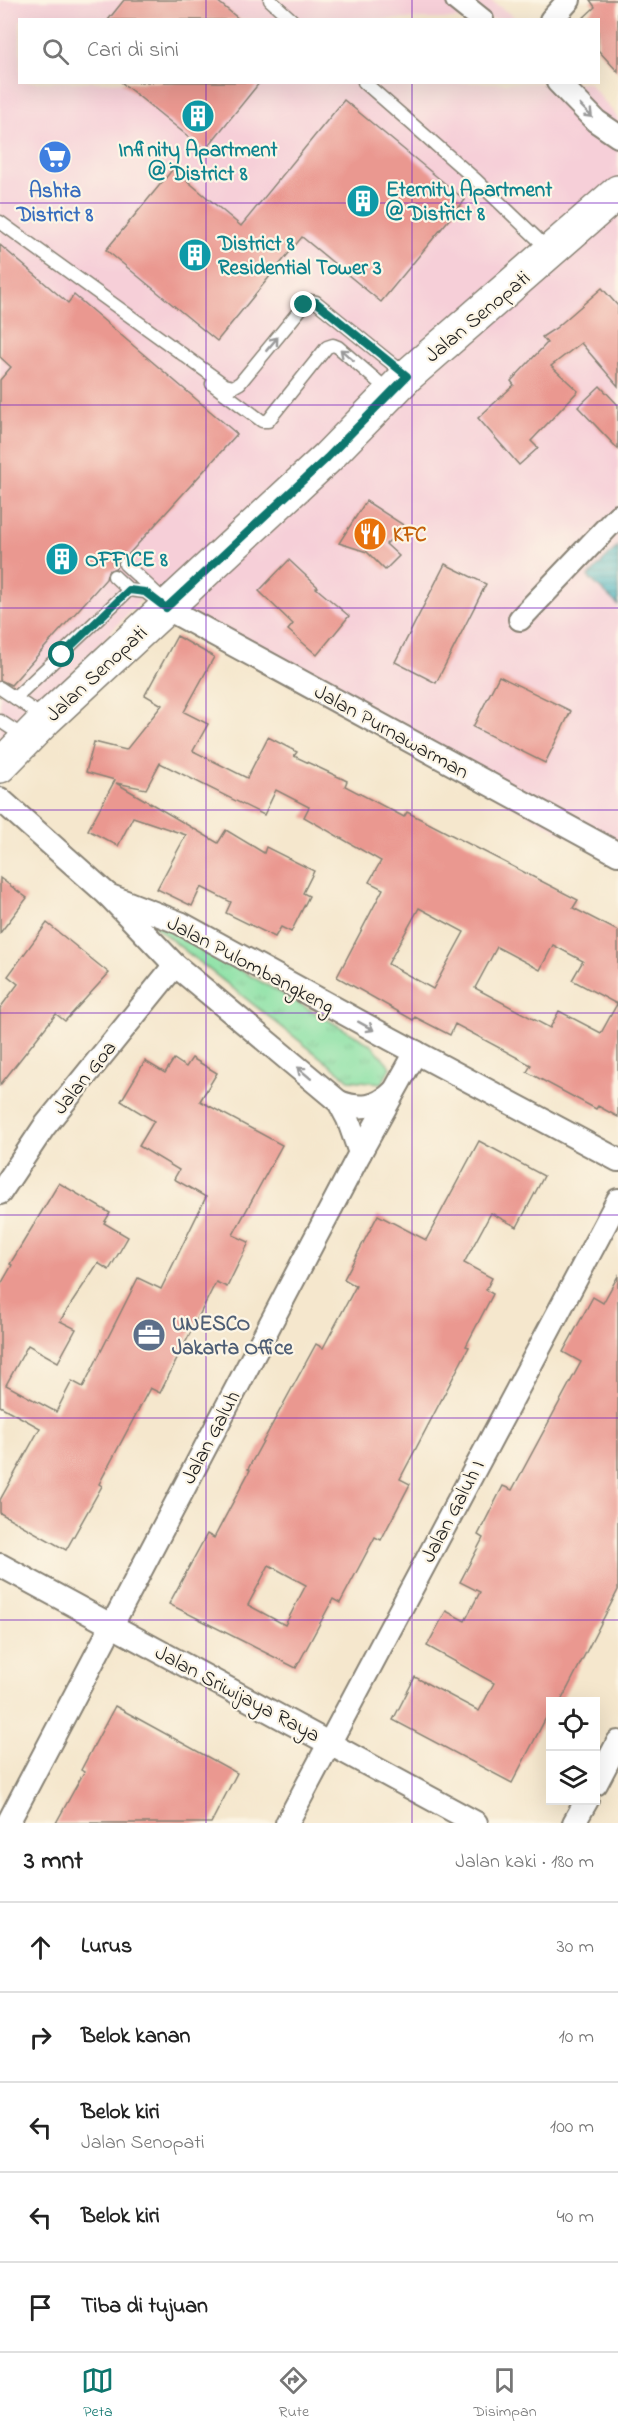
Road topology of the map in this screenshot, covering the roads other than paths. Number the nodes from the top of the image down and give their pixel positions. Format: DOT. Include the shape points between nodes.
graph roads {
  1 [pos="270,0"];
  2 [pos="457,0"];
  3 [pos="569,0"];
  4 [pos="290,18"];
  5 [pos="480,18"];
  6 [pos="553,18"];
  7 [pos="366,84"];
  8 [pos="560,84"];
  9 [pos="618,136"];
  10 [pos="618,192"];
  11 [pos="618,212"];
  12 [pos="0,222"];
  13 [pos="0,228"];
  14 [pos="551,252"];
  15 [pos="399,385"];
  16 [pos="618,516"];
  17 [pos="125,564"];
  18 [pos="114,576"];
  19 [pos="129,590"];
  20 [pos="167,606"];
  21 [pos="520,619"];
  22 [pos="0,688"];
  23 [pos="15,698"];
  24 [pos="0,720"];
  25 [pos="36,729"];
  26 [pos="0,766"];
  27 [pos="0,799"];
  28 [pos="618,854"];
  29 [pos="144,920"];
  30 [pos="175,965"];
  31 [pos="391,1040"];
  32 [pos="416,1052"];
  33 [pos="393,1093"];
  34 [pos="339,1102"];
  35 [pos="360,1153"];
  36 [pos="618,1160"];
  37 [pos="0,1193"];
  38 [pos="618,1200"];
  39 [pos="0,1565"];
  40 [pos="111,1624"];
  41 [pos="329,1742"];
  42 [pos="618,1742"];
  43 [pos="600,1776"];
  44 [pos="584,1805"];
  45 [pos="8,1823"];
  46 [pos="287,1823"];
  47 [pos="476,1823"];
  48 [pos="574,1823"];
  1 -- 4 [label="lane"];
  2 -- 5 [label="street"];
  3 -- 6 [label="street"];
  7 -- 14 [label="lane"];
  8 -- 9 [label="street, one-way" via="596,121"];
  10 -- 14 [label="main road, Jalan Senopati"];
  11 -- 14 [label="main road"];
  12 -- 15 [label="lane, one-way" via="225,385 233,387 240,383 310,301 316,302"];
  15 -- 13 [label="lane, one-way" via="333,345 327,347 272,417 262,421"];
  14 -- 15 [label="main road, Jalan Senopati"];
  15 -- 20 [label="main road, Jalan Senopati" via="327,458"];
  16 -- 21 [label="street"];
  17 -- 20 [label="lane"];
  18 -- 19 [label="lane"];
  19 -- 20 [label="lane" via="145,592"];
  19 -- 23 [label="lane"];
  20 -- 25 [label="main road, Jalan Senopati"];
  20 -- 28 [label="street, Jalan Purnawarman"];
  22 -- 23 [label="lane"];
  23 -- 25 [label="lane"];
  24 -- 25 [label="lane"];
  25 -- 26 [label="main road, Jalan Senopati"];
  27 -- 29 [label="street, Jalan Pulombangkeng" via="108,896"];
  29 -- 30 [label="street, Jalan Pulombangkeng"];
  29 -- 31 [label="street, Jalan Pulombangkeng, one-way" via="180,923"];
  34 -- 30 [label="street, Jalan Pulombangkeng, one-way"];
  30 -- 37 [label="street, Jalan Goa" via="44,1127"];
  31 -- 32 [label="street, Jalan Pulombangkeng"];
  31 -- 33 [label="street" via="400,1067"];
  32 -- 33 [label="street, Jalan Galuh"];
  32 -- 36 [label="street, Jalan Pulombangkeng"];
  33 -- 34 [label="street" via="367,1107"];
  33 -- 35 [label="street, Jalan Galuh"];
  34 -- 35 [label="street, Jalan Pulombangkeng"];
  35 -- 40 [label="street, Jalan Galuh"];
  38 -- 41 [label="street, Jalan Galuh I"];
  39 -- 40 [label="street, Jalan Sriwijaya Raya"];
  40 -- 41 [label="street, Jalan Sriwijaya Raya"];
  40 -- 45 [label="street, Jalan Galuh"];
  41 -- 46 [label="street, Jalan Galuh I"];
  41 -- 47 [label="street, Jalan Sriwijaya Raya"];
  42 -- 43 [label="street"];
  44 -- 48 [label="street"];
}
